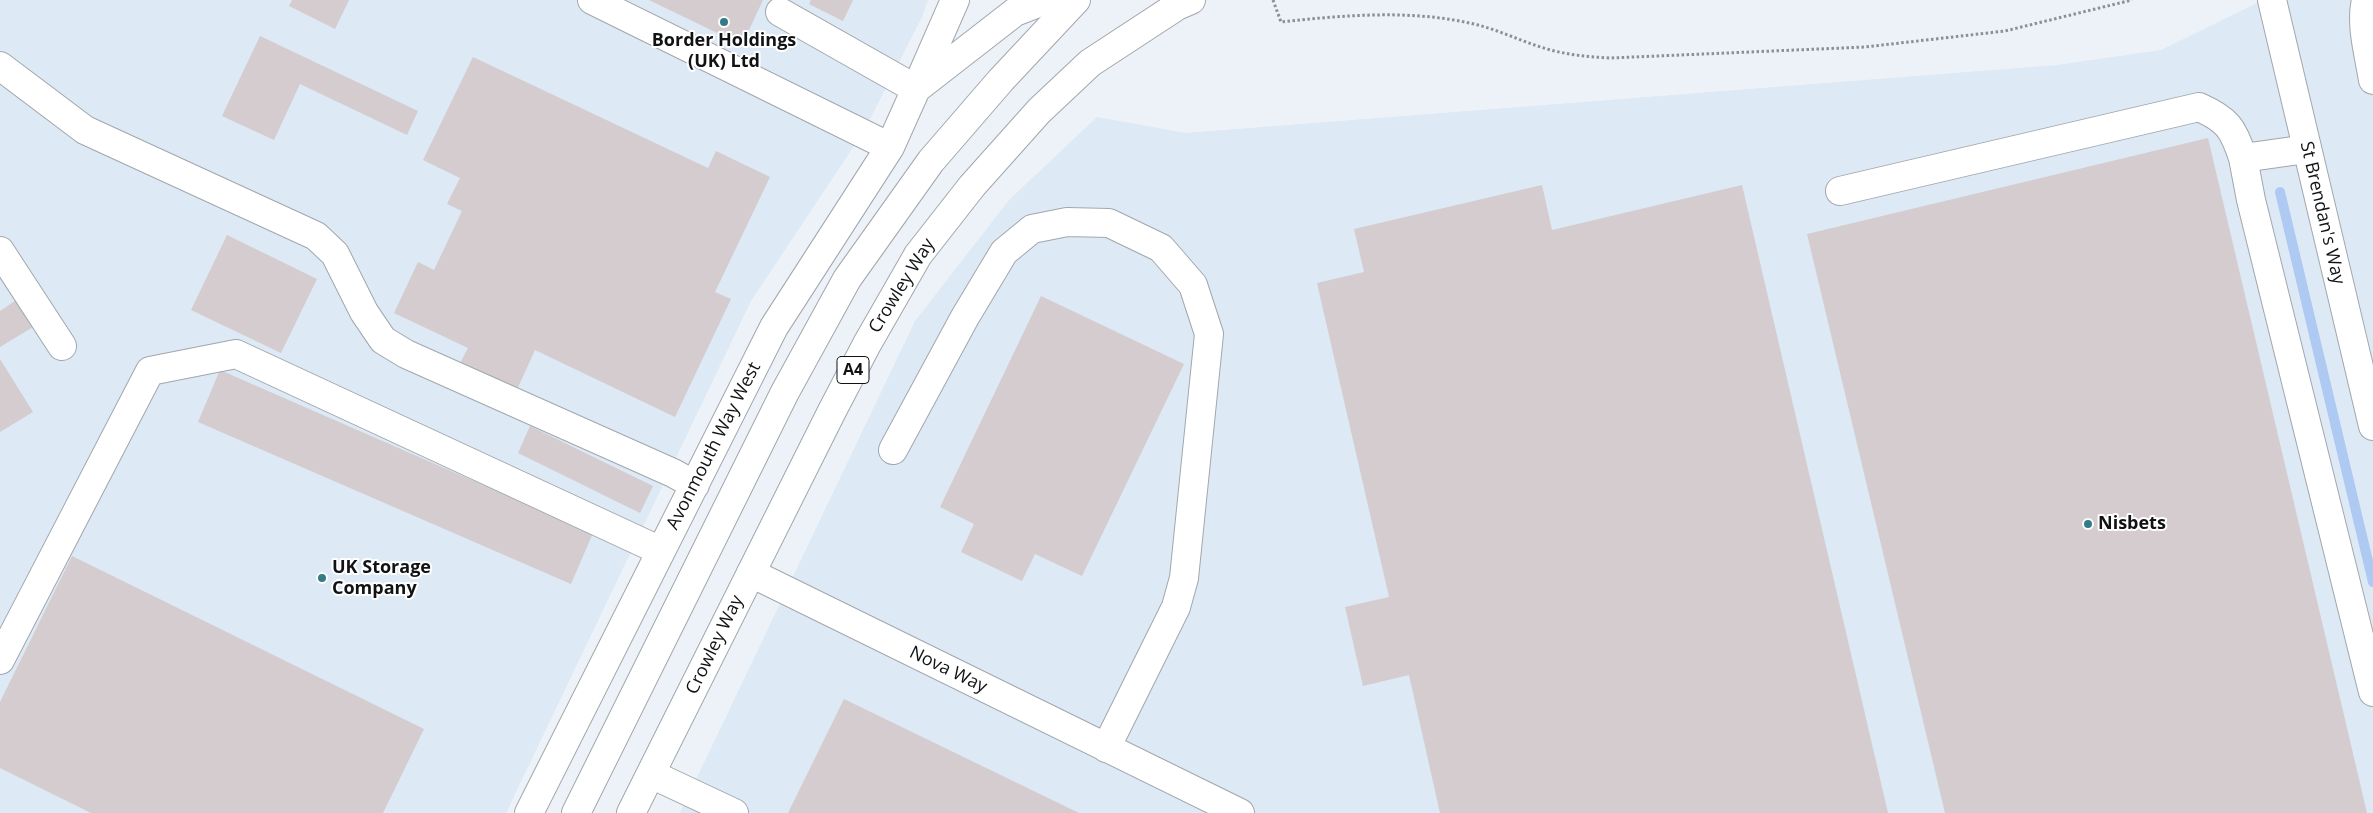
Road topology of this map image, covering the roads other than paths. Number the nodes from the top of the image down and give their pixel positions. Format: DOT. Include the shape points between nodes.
graph roads {
  1 [pos="592,0"];
  2 [pos="955,0"];
  3 [pos="1046,0"];
  4 [pos="1076,0"];
  5 [pos="1191,0"];
  6 [pos="2272,0"];
  7 [pos="2366,0"];
  8 [pos="780,12"];
  9 [pos="0,66"];
  10 [pos="2373,80"];
  11 [pos="916,89"];
  12 [pos="890,148"];
  13 [pos="2307,149"];
  14 [pos="2243,158"];
  15 [pos="1840,191"];
  16 [pos="0,251"];
  17 [pos="62,346"];
  18 [pos="2371,410"];
  19 [pos="893,450"];
  20 [pos="695,485"];
  21 [pos="661,551"];
  22 [pos="751,573"];
  23 [pos="0,660"];
  24 [pos="2373,692"];
  25 [pos="1106,748"];
  26 [pos="651,774"];
  27 [pos="529,813"];
  28 [pos="576,813"];
  29 [pos="631,813"];
  30 [pos="734,813"];
  31 [pos="1240,813"];
  1 -- 12 [label="main road"];
  2 -- 11 [label="main road, Avonmouth Way West"];
  3 -- 11 [label="main road, Avonmouth Way West" via="1015,12"];
  4 -- 28 [label="main road" via="931,161 847,279 785,392"];
  5 -- 22 [label="main road, Crowley Way / A4" via="1090,63 1039,111 972,186 918,256 866,344"];
  6 -- 13 [label="main road, St Brendan's Way"];
  7 -- 10 [label="main road" via="2364,16"];
  8 -- 11 [label="main road"];
  9 -- 20 [label="main road" via="85,130 316,236 335,254 364,312 383,340 406,354"];
  11 -- 12 [label="main road, Avonmouth Way West"];
  12 -- 20 [label="main road, Avonmouth Way West" via="774,327"];
  13 -- 14 [label="main road"];
  13 -- 18 [label="main road, St Brendan's Way"];
  14 -- 15 [label="main road" via="2235,133 2223,119 2199,107"];
  14 -- 24 [label="main road"];
  16 -- 17 [label="main road"];
  19 -- 25 [label="main road" via="965,316 1004,252 1032,229 1067,222 1109,224 1160,248 1193,285 1209,334 1184,578 1176,607"];
  20 -- 21 [label="main road, Avonmouth Way West"];
  21 -- 23 [label="main road" via="236,354 150,371"];
  21 -- 27 [label="main road, Avonmouth Way West"];
  22 -- 25 [label="main road, Nova Way"];
  22 -- 26 [label="main road, Crowley Way / A4"];
  25 -- 31 [label="main road, Nova Way"];
  26 -- 29 [label="main road, Crowley Way / A4"];
  26 -- 30 [label="main road"];
}
